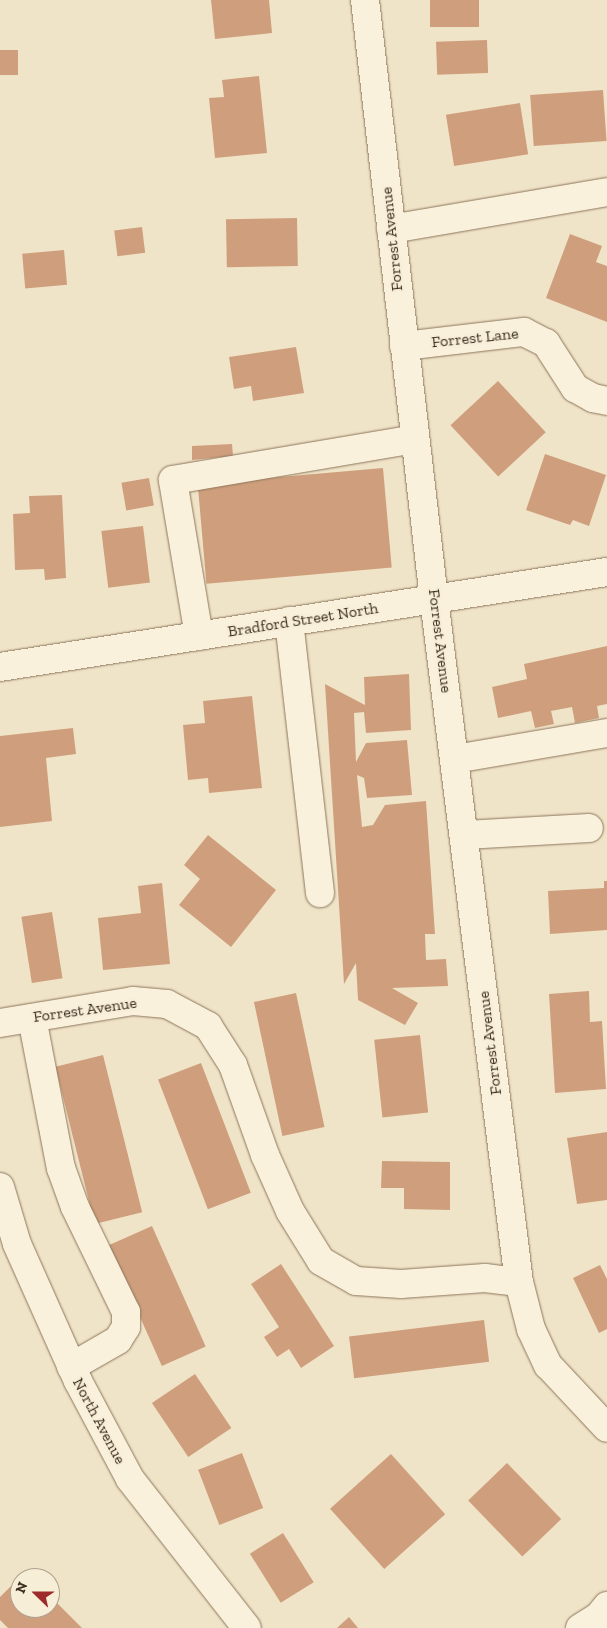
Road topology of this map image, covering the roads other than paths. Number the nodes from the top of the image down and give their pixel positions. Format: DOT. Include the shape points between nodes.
graph roads {
  1 [pos="365,0"];
  2 [pos="607,192"];
  3 [pos="391,229"];
  4 [pos="404,346"];
  5 [pos="607,401"];
  6 [pos="415,439"];
  7 [pos="607,572"];
  8 [pos="434,599"];
  9 [pos="289,621"];
  10 [pos="199,636"];
  11 [pos="0,668"];
  12 [pos="607,733"];
  13 [pos="455,759"];
  14 [pos="589,828"];
  15 [pos="465,835"];
  16 [pos="320,892"];
  17 [pos="32,1018"];
  18 [pos="0,1023"];
  19 [pos="0,1187"];
  20 [pos="519,1282"];
  21 [pos="71,1367"];
  22 [pos="607,1428"];
  23 [pos="607,1606"];
  24 [pos="246,1628"];
  25 [pos="580,1628"];
  1 -- 3 [label="street, Forrest Avenue"];
  2 -- 3 [label="street"];
  3 -- 4 [label="street, Forrest Avenue"];
  4 -- 5 [label="street, Forrest Lane" via="524,332 546,343 575,388"];
  4 -- 6 [label="street, Forrest Avenue"];
  6 -- 8 [label="street, Forrest Avenue"];
  6 -- 10 [label="street" via="173,480"];
  7 -- 8 [label="street, Bradford Street North"];
  8 -- 9 [label="street, Bradford Street North"];
  8 -- 13 [label="street, Forrest Avenue"];
  9 -- 10 [label="street, Bradford Street North"];
  9 -- 16 [label="street"];
  10 -- 11 [label="street, Bradford Street North"];
  12 -- 13 [label="street"];
  13 -- 15 [label="street, Forrest Avenue"];
  14 -- 15 [label="street"];
  15 -- 20 [label="street, Forrest Avenue"];
  17 -- 18 [label="street, Forrest Avenue"];
  17 -- 20 [label="street, Forrest Avenue" via="133,1001 167,1004 208,1026 233,1065 265,1155 290,1211 321,1262 356,1281 401,1284 485,1278"];
  17 -- 21 [label="street" via="61,1168 75,1207 126,1312 126,1327 118,1340"];
  19 -- 21 [label="street, North Avenue" via="17,1244"];
  20 -- 22 [label="street, Forrest Avenue" via="531,1329 548,1365"];
  21 -- 24 [label="street, North Avenue" via="130,1480"];
  23 -- 25 [label="street"];
}
